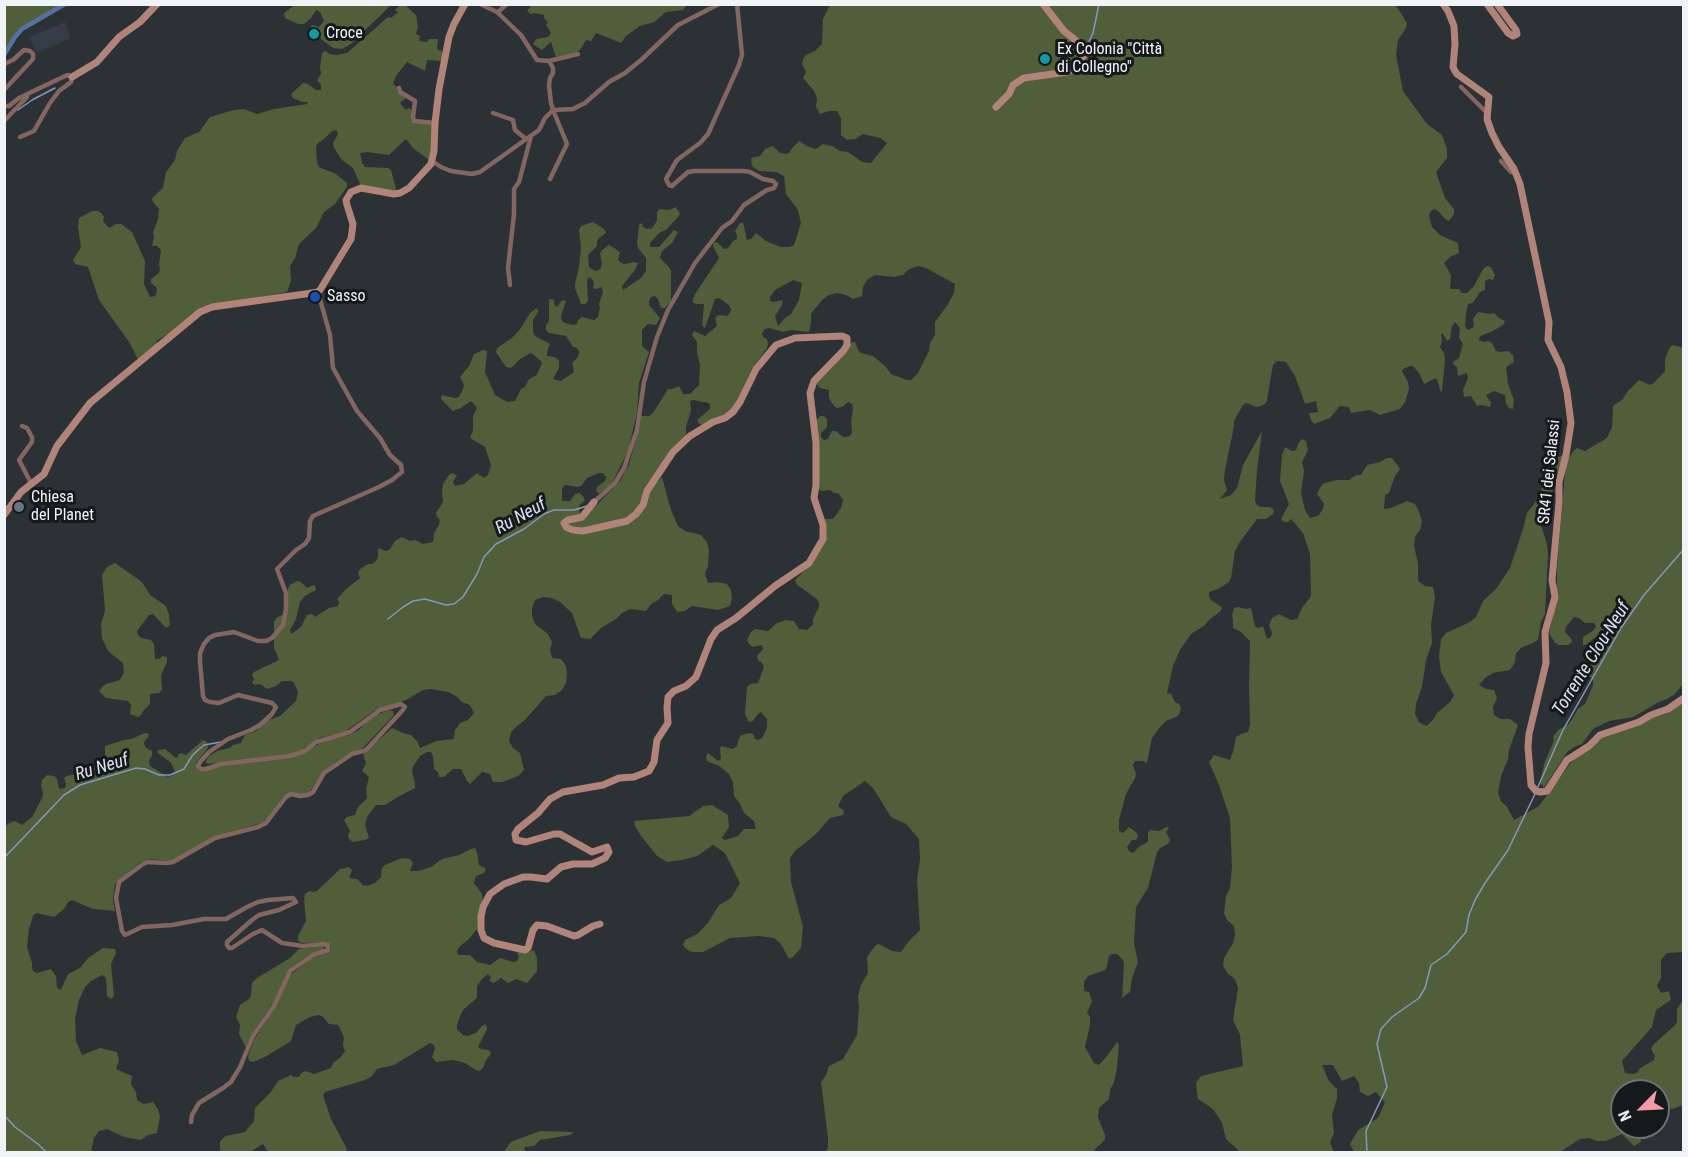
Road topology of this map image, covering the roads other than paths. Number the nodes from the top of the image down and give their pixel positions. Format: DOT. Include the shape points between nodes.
graph roads {
  1 [pos="157,4"];
  2 [pos="465,4"];
  3 [pos="480,4"];
  4 [pos="507,4"];
  5 [pos="719,4"];
  6 [pos="737,4"];
  7 [pos="1043,4"];
  8 [pos="1443,4"];
  9 [pos="1487,4"];
  10 [pos="1497,4"];
  11 [pos="498,12"];
  12 [pos="578,54"];
  13 [pos="549,61"];
  14 [pos="4,64"];
  15 [pos="72,76"];
  16 [pos="1461,87"];
  17 [pos="399,88"];
  18 [pos="4,90"];
  19 [pos="27,95"];
  20 [pos="4,106"];
  21 [pos="996,107"];
  22 [pos="553,110"];
  23 [pos="493,113"];
  24 [pos="1487,113"];
  25 [pos="4,121"];
  26 [pos="435,123"];
  27 [pos="20,137"];
  28 [pos="529,138"];
  29 [pos="1501,161"];
  30 [pos="431,164"];
  31 [pos="1516,173"];
  32 [pos="550,178"];
  33 [pos="510,285"];
  34 [pos="318,292"];
  35 [pos="22,426"];
  36 [pos="31,483"];
  37 [pos="594,502"];
  38 [pos="4,515"];
  39 [pos="1683,698"];
  40 [pos="600,924"];
  41 [pos="191,1122"];
  1 -- 15 [label="street" via="97,62"];
  2 -- 26 [label="street" via="451,31"];
  3 -- 11 [label="street"];
  4 -- 11 [label="street"];
  5 -- 22 [label="street" via="678,25 633,67 585,103 573,109"];
  6 -- 37 [label="street" via="742,55 739,65 708,134 677,160 666,179 672,186 688,172 744,171 776,184 744,205 722,228 695,263 668,310 644,381 636,430 624,468 615,483"];
  7 -- 21 [label="street" via="1064,31 1083,46 1085,54 1067,72 1023,78"];
  8 -- 24 [label="street, SR41 dei Salassi" via="1454,26 1453,67 1489,97"];
  9 -- 10 [label="street" via="1509,33 1517,34"];
  11 -- 13 [label="street" via="521,34 534,57"];
  12 -- 13 [label="street"];
  13 -- 22 [label="street" via="553,73 549,85"];
  14 -- 18 [label="street" via="24,50 33,54 33,59"];
  15 -- 19 [label="street"];
  15 -- 27 [label="street" via="34,131"];
  16 -- 24 [label="street"];
  17 -- 26 [label="street" via="415,101 414,121"];
  19 -- 20 [label="street"];
  19 -- 25 [label="street"];
  22 -- 28 [label="street"];
  22 -- 32 [label="street" via="567,144"];
  23 -- 28 [label="street" via="513,120 515,130"];
  24 -- 31 [label="street, SR41 dei Salassi" via="1492,133"];
  26 -- 30 [label="street"];
  28 -- 30 [label="street" via="476,173"];
  28 -- 33 [label="street" via="514,189"];
  29 -- 31 [label="street"];
  30 -- 34 [label="street" via="400,193 361,188 348,196 346,205 354,228 351,239"];
  31 -- 39 [label="street, SR41 dei Salassi" via="1549,322 1548,340 1561,367 1571,423 1559,482 1552,580 1555,597 1545,632 1546,663 1529,735 1531,785 1536,791 1547,791 1567,760 1600,735 1668,710"];
  34 -- 36 [label="street" via="200,312 90,403 57,446 44,474"];
  34 -- 41 [label="street" via="330,335 333,368 357,411 401,465 402,472 379,487 312,516 309,538 277,569 283,583 285,617 272,638 262,641 238,632 221,633 204,644 200,661 205,700 219,703 238,695 276,707 260,725 228,739 209,752 198,766 206,769 290,756 316,742 350,732 380,710 401,704 405,707 366,750 352,754 324,773 308,795 286,797 266,823 215,838 173,862 143,864 120,882 116,898 125,935 142,927 226,919 258,902 293,898 293,904 252,920 227,942 229,948 262,930 282,943 328,945 328,950 290,971 236,1075 199,1103"];
  35 -- 36 [label="street" via="27,428 32,442 19,460"];
  36 -- 38 [label="street"];
  37 -- 40 [label="street" via="582,517 564,523 566,527 583,531 627,521 636,514 673,453 690,436 733,412 756,369 776,345 795,338 847,338 844,350 814,381 810,393 816,443 814,498 823,525 823,539 809,563 717,630 696,677 668,697 668,723 657,740 649,771 563,792 550,799 514,834 516,840 526,842 560,834 592,852 607,847 605,858 592,864 561,867 547,879 523,877 504,884 490,894 481,917 484,938 525,950 537,925 573,936"];
}
